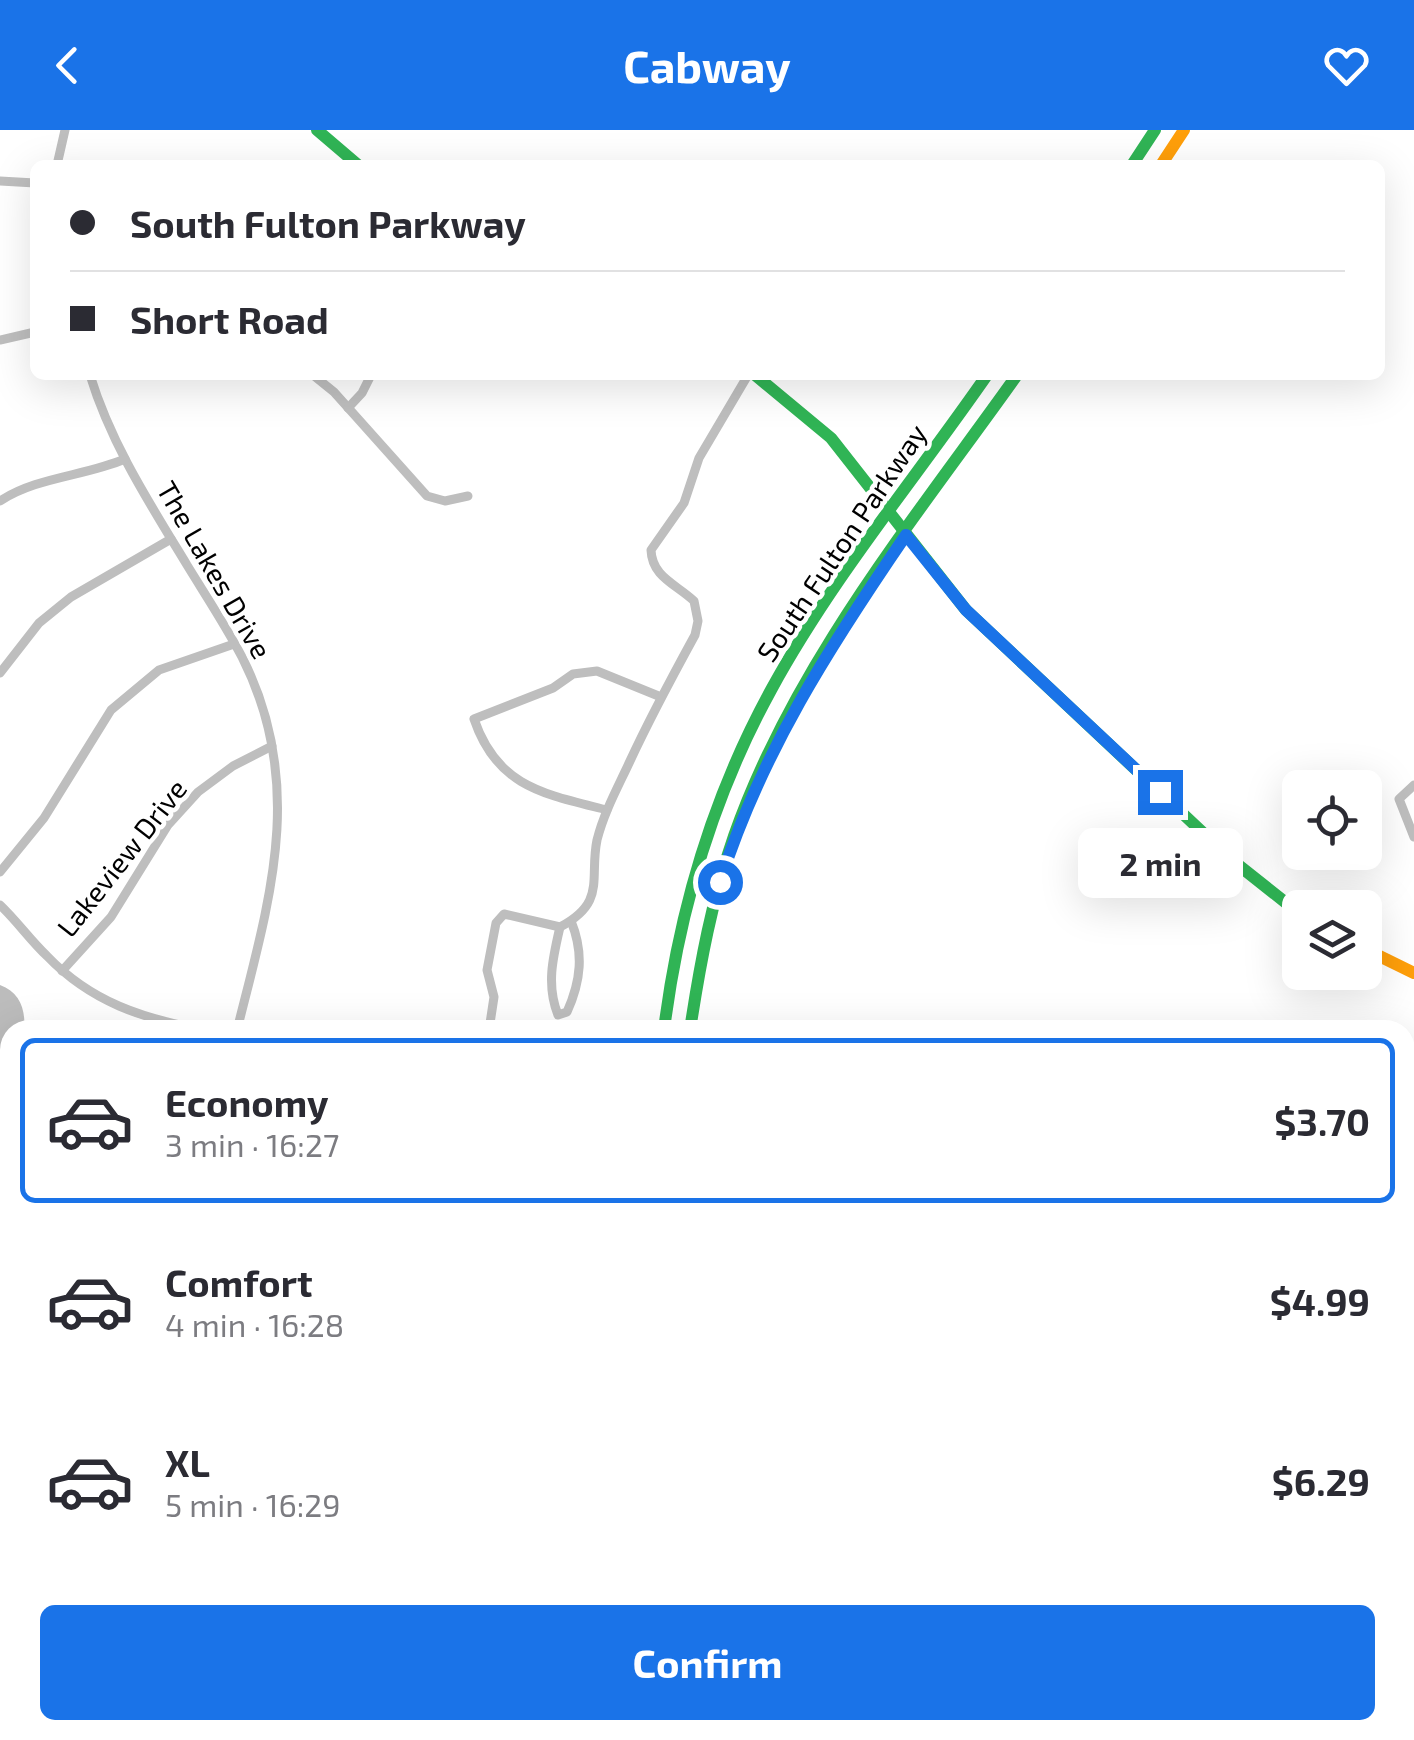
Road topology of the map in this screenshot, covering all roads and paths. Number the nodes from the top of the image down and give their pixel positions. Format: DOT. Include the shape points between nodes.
graph roads {
  1 [pos="65,130"];
  2 [pos="318,130"];
  3 [pos="1154,130"];
  4 [pos="1184,130"];
  5 [pos="58,160"];
  6 [pos="352,160"];
  7 [pos="1135,160"];
  8 [pos="1165,160"];
  9 [pos="0,180"];
  10 [pos="30,183"];
  11 [pos="30,333"];
  12 [pos="0,340"];
  13 [pos="92,380"];
  14 [pos="317,380"];
  15 [pos="368,380"];
  16 [pos="748,380"];
  17 [pos="757,380"];
  18 [pos="984,380"];
  19 [pos="1014,380"];
  20 [pos="348,408"];
  21 [pos="125,459"];
  22 [pos="468,496"];
  23 [pos="0,500"];
  24 [pos="890,514"];
  25 [pos="906,535"];
  26 [pos="172,539"];
  27 [pos="234,644"];
  28 [pos="0,672"];
  29 [pos="661,697"];
  30 [pos="272,746"];
  31 [pos="1414,784"];
  32 [pos="606,810"];
  33 [pos="1414,837"];
  34 [pos="0,872"];
  35 [pos="1282,900"];
  36 [pos="0,905"];
  37 [pos="571,921"];
  38 [pos="560,926"];
  39 [pos="1382,956"];
  40 [pos="1413,968"];
  41 [pos="62,971"];
  42 [pos="161,1020"];
  43 [pos="240,1020"];
  44 [pos="491,1020"];
  45 [pos="666,1020"];
  46 [pos="692,1020"];
  1 -- 5 [label="street"];
  2 -- 6 [label="main road"];
  3 -- 7 [label="main road"];
  4 -- 8 [label="main road"];
  9 -- 10 [label="street"];
  11 -- 12 [label="street"];
  13 -- 21 [label="street, The Lakes Drive"];
  14 -- 20 [label="street"];
  15 -- 20 [label="street"];
  16 -- 29 [label="street" via="699,458 684,503 651,550 661,576 694,601 698,621"];
  17 -- 24 [label="main road" via="831,438"];
  18 -- 24 [label="main road, South Fulton Parkway"];
  19 -- 25 [label="main road, South Fulton Parkway"];
  20 -- 22 [label="street" via="427,496"];
  21 -- 23 [label="street"];
  21 -- 26 [label="street, The Lakes Drive"];
  24 -- 25 [label="main road"];
  24 -- 45 [label="main road, South Fulton Parkway" via="797,646 728,783 688,900"];
  25 -- 35 [label="main road" via="966,610"];
  25 -- 46 [label="main road, South Fulton Parkway" via="802,692 745,807 709,920"];
  26 -- 27 [label="street, The Lakes Drive"];
  26 -- 28 [label="street" via="70,597"];
  27 -- 30 [label="street, The Lakes Drive"];
  27 -- 34 [label="street" via="159,670 111,710 44,818"];
  29 -- 32 [label="street"];
  29 -- 32 [label="street" via="597,671 573,674 474,719 492,758 512,777 539,792"];
  30 -- 41 [label="street, Lakeview Drive" via="198,792 168,825 111,917"];
  30 -- 43 [label="street, The Lakes Drive" via="275,878"];
  31 -- 33 [label="street" via="1399,799"];
  32 -- 37 [label="street" via="597,841 598,883"];
  36 -- 41 [label="street"];
  37 -- 38 [label="street"];
  37 -- 38 [label="street" via="580,959 577,990 567,1012 558,1014 552,962"];
  38 -- 44 [label="street" via="504,914 496,923 486,970 494,997"];
  39 -- 40 [label="main road"];
  41 -- 42 [label="street" via="98,998"];
}
